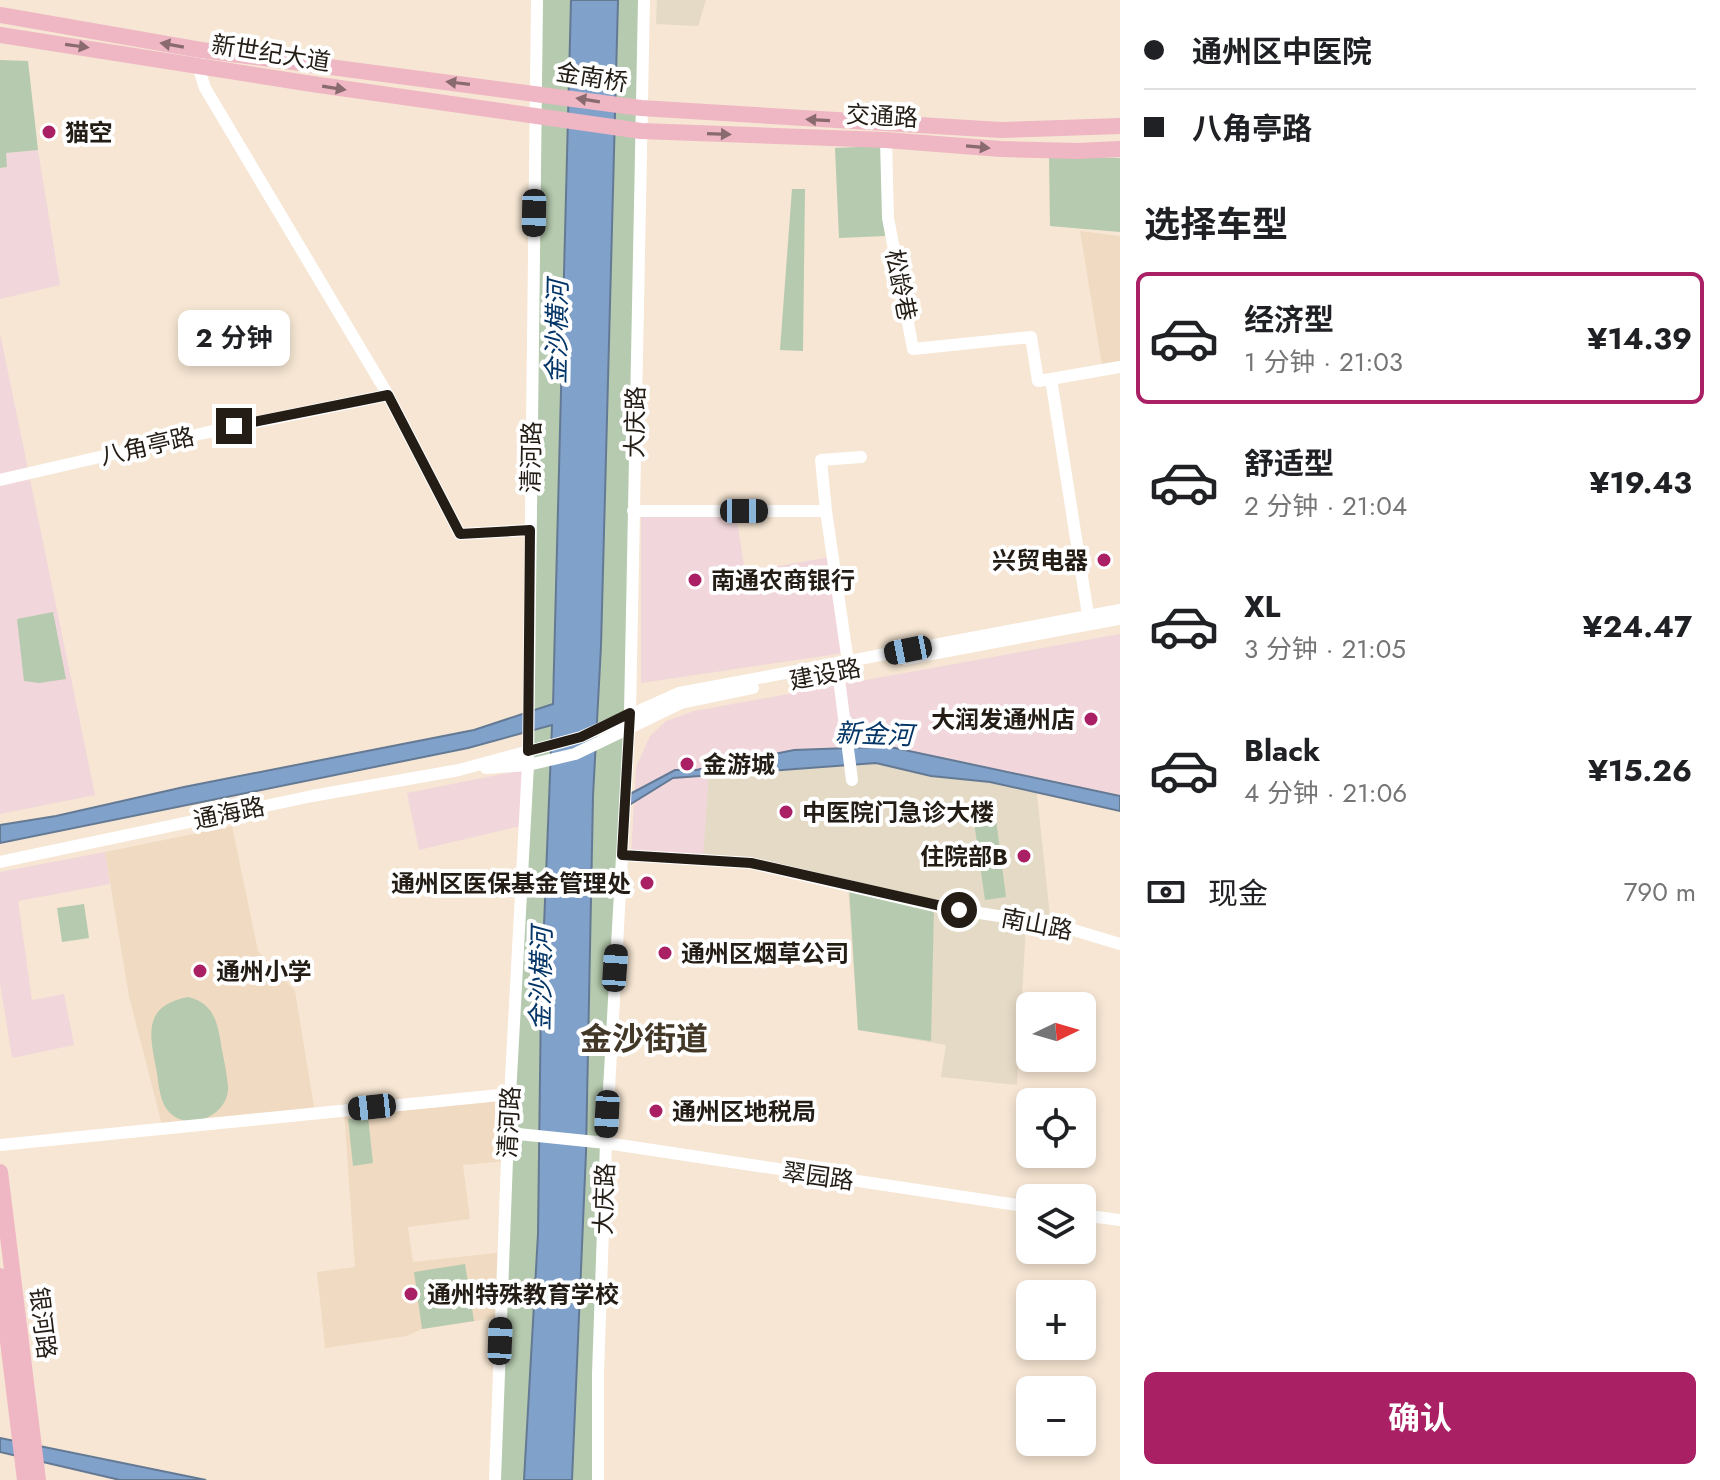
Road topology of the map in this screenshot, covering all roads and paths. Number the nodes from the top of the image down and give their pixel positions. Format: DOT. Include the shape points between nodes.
graph roads {
  1 [pos="537,0"];
  2 [pos="644,0"];
  3 [pos="0,15"];
  4 [pos="0,35"];
  5 [pos="200,58"];
  6 [pos="535,92"];
  7 [pos="641,108"];
  8 [pos="535,118"];
  9 [pos="1120,126"];
  10 [pos="641,131"];
  11 [pos="886,140"];
  12 [pos="1120,149"];
  13 [pos="1120,367"];
  14 [pos="1051,379"];
  15 [pos="388,395"];
  16 [pos="861,457"];
  17 [pos="0,480"];
  18 [pos="633,511"];
  19 [pos="826,511"];
  20 [pos="530,530"];
  21 [pos="1120,610"];
  22 [pos="1088,615"];
  23 [pos="1120,619"];
  24 [pos="843,667"];
  25 [pos="630,720"];
  26 [pos="528,751"];
  27 [pos="528,765"];
  28 [pos="459,770"];
  29 [pos="851,774"];
  30 [pos="622,855"];
  31 [pos="0,862"];
  32 [pos="1120,944"];
  33 [pos="510,1094"];
  34 [pos="508,1133"];
  35 [pos="606,1143"];
  36 [pos="0,1145"];
  37 [pos="0,1172"];
  38 [pos="1016,1205"];
  39 [pos="1096,1217"];
  40 [pos="1120,1220"];
  41 [pos="0,1276"];
  42 [pos="6,1302"];
  43 [pos="25,1480"];
  44 [pos="38,1480"];
  45 [pos="495,1480"];
  46 [pos="598,1480"];
  1 -- 6 [label="street"];
  2 -- 7 [label="street"];
  5 -- 3 [label="main road, 新世纪大道, one-way"];
  4 -- 5 [label="main road, 新世纪大道, one-way"];
  6 -- 5 [label="main road, 新世纪大道, one-way"];
  5 -- 8 [label="main road, 新世纪大道, one-way"];
  5 -- 15 [label="street" via="213,101"];
  7 -- 6 [label="main road, 金南桥, one-way"];
  6 -- 8 [label="street, 清河路"];
  9 -- 7 [label="main road, 交通路, one-way" via="1001,130"];
  7 -- 10 [label="street, 大庆路"];
  8 -- 10 [label="main road, 金南桥"];
  8 -- 20 [label="street, 清河路"];
  10 -- 11 [label="main road, 交通路, one-way"];
  10 -- 18 [label="street, 大庆路"];
  11 -- 12 [label="main road, 交通路, one-way" via="1001,149"];
  11 -- 14 [label="street, 松龄巷" via="888,218 913,349 1031,337 1038,381"];
  13 -- 14 [label="street"];
  14 -- 22 [label="street, 松龄巷"];
  15 -- 17 [label="street, 八角亭路"];
  15 -- 20 [label="street" via="460,534"];
  16 -- 19 [label="street" via="821,460"];
  18 -- 19 [label="street"];
  18 -- 25 [label="street, 大庆路"];
  19 -- 24 [label="street"];
  20 -- 26 [label="street, 清河路"];
  21 -- 22 [label="street, 建设路"];
  22 -- 24 [label="street, 建设路"];
  23 -- 24 [label="street, 建设路"];
  24 -- 25 [label="street, 建设路" via="679,693"];
  24 -- 29 [label="street"];
  25 -- 26 [label="street, 通海路"];
  25 -- 27 [label="street, 通海路" via="575,754"];
  25 -- 30 [label="street, 大庆路"];
  26 -- 27 [label="street, 清河路"];
  26 -- 28 [label="street, 通海路"];
  27 -- 28 [label="street, 通海路"];
  27 -- 33 [label="street, 清河路"];
  28 -- 31 [label="street, 通海路"];
  30 -- 32 [label="street, 南山路" via="751,863 934,906 1057,925"];
  30 -- 35 [label="street, 大庆路"];
  33 -- 34 [label="street, 清河路"];
  33 -- 36 [label="street"];
  34 -- 35 [label="street, 翠园路"];
  34 -- 45 [label="street, 清河路"];
  35 -- 38 [label="street, 翠园路"];
  35 -- 46 [label="street, 大庆路"];
  37 -- 42 [label="main road, 银河路"];
  39 -- 40 [label="street"];
  41 -- 42 [label="main road, 银河路"];
  42 -- 43 [label="main road, 银河路"];
  42 -- 44 [label="main road, 银河路"];
}
